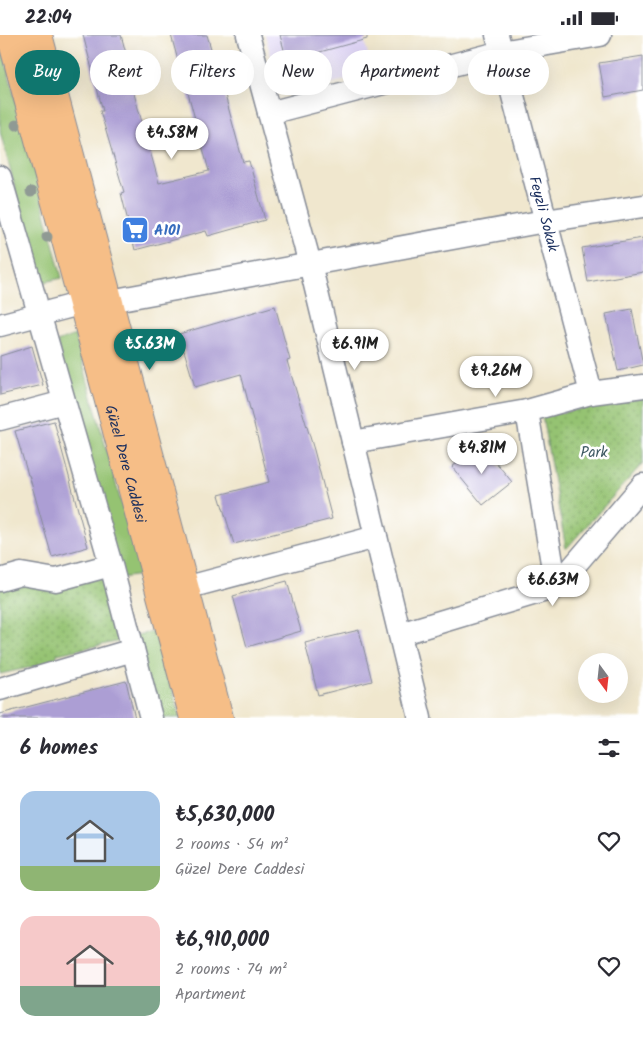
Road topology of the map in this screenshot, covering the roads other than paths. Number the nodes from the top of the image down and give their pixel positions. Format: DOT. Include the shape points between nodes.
graph roads {
  1 [pos="11,35"];
  2 [pos="38,35"];
  3 [pos="248,35"];
  4 [pos="600,35"];
  5 [pos="499,44"];
  6 [pos="269,113"];
  7 [pos="0,177"];
  8 [pos="643,206"];
  9 [pos="545,221"];
  10 [pos="310,264"];
  11 [pos="110,301"];
  12 [pos="83,303"];
  13 [pos="40,315"];
  14 [pos="0,325"];
  15 [pos="643,386"];
  16 [pos="591,393"];
  17 [pos="64,402"];
  18 [pos="527,411"];
  19 [pos="0,419"];
  20 [pos="353,442"];
  21 [pos="643,485"];
  22 [pos="376,537"];
  23 [pos="111,565"];
  24 [pos="0,580"];
  25 [pos="556,587"];
  26 [pos="185,588"];
  27 [pos="400,634"];
  28 [pos="133,650"];
  29 [pos="0,689"];
  30 [pos="151,718"];
  31 [pos="194,718"];
  32 [pos="219,718"];
  33 [pos="420,718"];
  1 -- 12 [label="main road, Güzel Dere Caddesi"];
  2 -- 11 [label="main road, Güzel Dere Caddesi"];
  3 -- 6 [label="street"];
  4 -- 5 [label="street"];
  5 -- 6 [label="street"];
  5 -- 9 [label="street, Feyzli Sokak"];
  6 -- 10 [label="street"];
  7 -- 13 [label="street"];
  8 -- 9 [label="street"];
  9 -- 10 [label="street"];
  9 -- 16 [label="street, Feyzli Sokak"];
  10 -- 11 [label="street"];
  10 -- 20 [label="street"];
  11 -- 26 [label="main road, Güzel Dere Caddesi"];
  12 -- 13 [label="street"];
  12 -- 31 [label="main road, Güzel Dere Caddesi"];
  13 -- 14 [label="street"];
  13 -- 17 [label="street"];
  15 -- 16 [label="street"];
  16 -- 18 [label="street"];
  17 -- 19 [label="street"];
  17 -- 23 [label="street"];
  18 -- 20 [label="street"];
  18 -- 25 [label="street"];
  20 -- 22 [label="street"];
  21 -- 25 [label="street"];
  22 -- 26 [label="street"];
  22 -- 27 [label="street"];
  23 -- 24 [label="street" via="56,581 21,574"];
  23 -- 28 [label="street"];
  25 -- 27 [label="street"];
  26 -- 32 [label="main road, Güzel Dere Caddesi"];
  27 -- 33 [label="street"];
  28 -- 29 [label="street"];
  28 -- 30 [label="street"];
}
